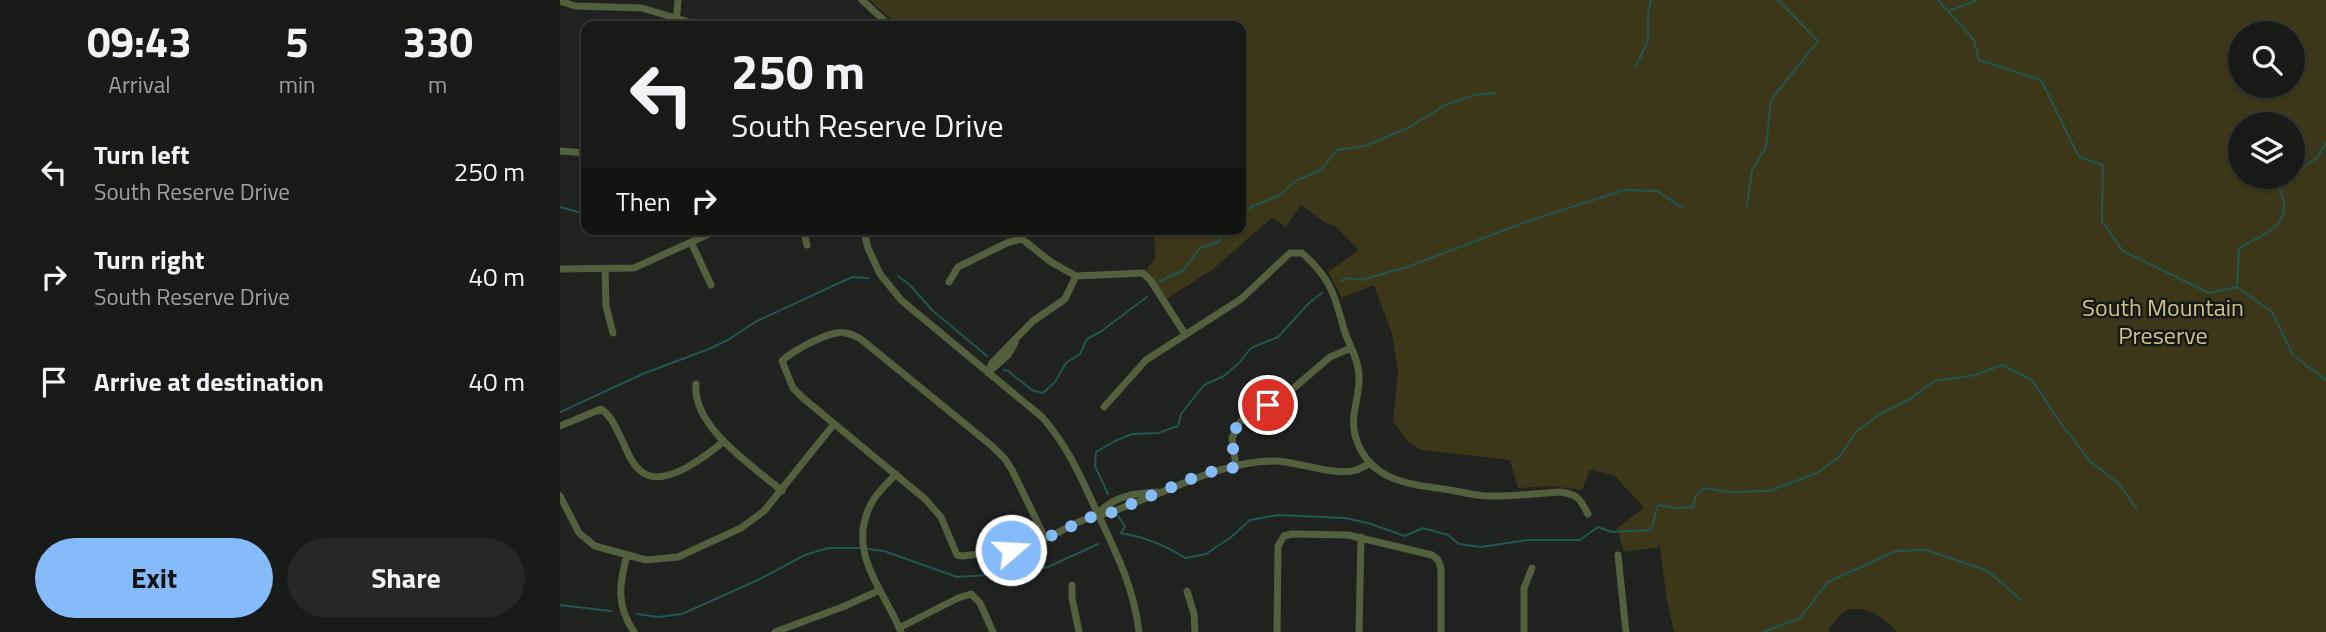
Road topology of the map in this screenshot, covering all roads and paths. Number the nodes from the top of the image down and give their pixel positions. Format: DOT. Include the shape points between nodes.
graph roads {
  1 [pos="678,0"];
  2 [pos="862,0"];
  3 [pos="560,1"];
  4 [pos="675,17"];
  5 [pos="671,21"];
  6 [pos="675,21"];
  7 [pos="687,21"];
  8 [pos="885,21"];
  9 [pos="560,151"];
  10 [pos="581,153"];
  11 [pos="707,235"];
  12 [pos="804,235"];
  13 [pos="865,235"];
  14 [pos="691,242"];
  15 [pos="807,245"];
  16 [pos="560,269"];
  17 [pos="605,269"];
  18 [pos="1076,276"];
  19 [pos="949,282"];
  20 [pos="711,285"];
  21 [pos="613,334"];
  22 [pos="1185,334"];
  23 [pos="1351,348"];
  24 [pos="988,373"];
  25 [pos="696,384"];
  26 [pos="1104,407"];
  27 [pos="834,424"];
  28 [pos="560,426"];
  29 [pos="723,442"];
  30 [pos="1370,462"];
  31 [pos="1236,467"];
  32 [pos="896,474"];
  33 [pos="782,491"];
  34 [pos="560,496"];
  35 [pos="1588,513"];
  36 [pos="1098,514"];
  37 [pos="1361,537"];
  38 [pos="1045,538"];
  39 [pos="626,555"];
  40 [pos="1618,555"];
  41 [pos="1532,568"];
  42 [pos="1072,585"];
  43 [pos="880,590"];
  44 [pos="1187,591"];
  45 [pos="806,621"];
  46 [pos="808,630"];
  47 [pos="900,630"];
  48 [pos="634,632"];
  49 [pos="775,632"];
  50 [pos="993,632"];
  51 [pos="1079,632"];
  52 [pos="1139,632"];
  53 [pos="1195,632"];
  54 [pos="1277,632"];
  55 [pos="1359,632"];
  56 [pos="1441,632"];
  57 [pos="1524,632"];
  58 [pos="1626,632"];
  1 -- 4 [label="street"];
  2 -- 8 [label="street"];
  3 -- 4 [label="street" via="575,6 642,8"];
  4 -- 5 [label="street"];
  4 -- 6 [label="street"];
  4 -- 7 [label="street"];
  9 -- 10 [label="street"];
  11 -- 14 [label="street"];
  12 -- 15 [label="street"];
  13 -- 24 [label="street" via="872,258 895,294"];
  14 -- 17 [label="street" via="634,268"];
  14 -- 20 [label="street"];
  16 -- 17 [label="street"];
  17 -- 21 [label="street" via="606,306"];
  18 -- 19 [label="street" via="1022,239 958,267"];
  18 -- 22 [label="street" via="1143,273"];
  18 -- 24 [label="street" via="1065,299 1037,317"];
  22 -- 23 [label="street" via="1241,299 1290,253 1302,253 1318,267 1333,292"];
  22 -- 26 [label="street" via="1146,360"];
  23 -- 30 [label="street" via="1359,376 1355,433"];
  23 -- 31 [label="street" via="1330,357 1288,393 1240,422 1232,438"];
  24 -- 36 [label="street" via="1054,430"];
  25 -- 29 [label="street" via="696,402"];
  27 -- 32 [label="street"];
  27 -- 33 [label="street"];
  27 -- 38 [label="street" via="793,388 782,361 837,333 851,333 1005,459"];
  28 -- 29 [label="street" via="601,409 634,463 650,476 668,476"];
  29 -- 33 [label="street"];
  30 -- 31 [label="street" via="1360,470 1342,473 1273,461"];
  30 -- 35 [label="street" via="1408,485 1487,496 1570,493 1578,496"];
  31 -- 36 [label="street" via="1210,472"];
  32 -- 38 [label="street" via="941,517 957,555 1011,550"];
  32 -- 43 [label="street" via="872,501 863,524 863,549"];
  33 -- 39 [label="street" via="741,528 678,557 646,560"];
  34 -- 39 [label="street" via="579,533 595,546"];
  36 -- 38 [label="street"];
  36 -- 52 [label="street" via="1129,583"];
  37 -- 54 [label="street" via="1284,536 1279,546"];
  37 -- 55 [label="street"];
  37 -- 56 [label="street" via="1438,560"];
  39 -- 48 [label="street" via="619,595"];
  40 -- 58 [label="street"];
  41 -- 57 [label="street" via="1524,588"];
  42 -- 51 [label="street"];
  43 -- 45 [label="street"];
  43 -- 47 [label="street"];
  44 -- 53 [label="street"];
  45 -- 46 [label="street"];
  45 -- 49 [label="street"];
  47 -- 50 [label="street" via="971,594"];
}
